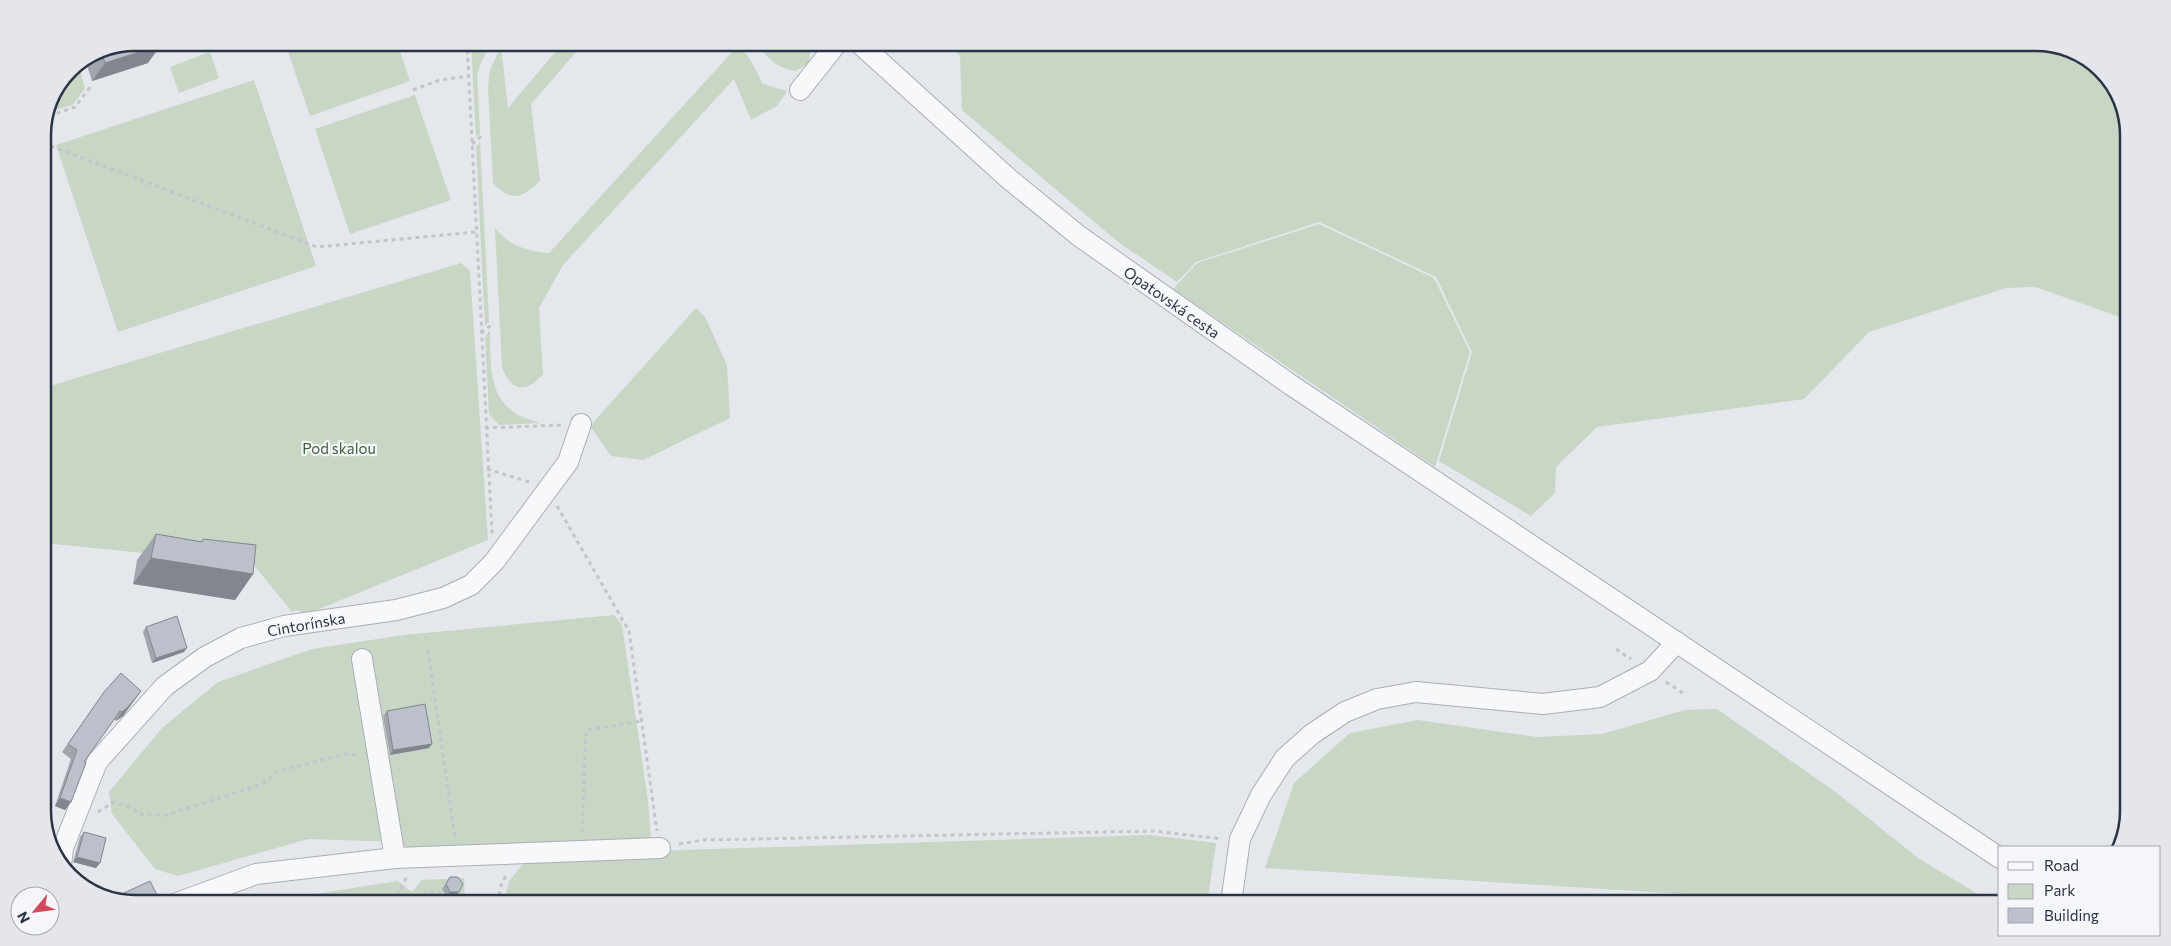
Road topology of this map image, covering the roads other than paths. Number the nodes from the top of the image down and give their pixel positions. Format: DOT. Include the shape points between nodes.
graph roads {
  1 [pos="831,51"];
  2 [pos="868,51"];
  3 [pos="800,90"];
  4 [pos="581,424"];
  5 [pos="1677,642"];
  6 [pos="362,659"];
  7 [pos="660,848"];
  8 [pos="62,852"];
  9 [pos="405,857"];
  10 [pos="1998,857"];
  11 [pos="201,895"];
  12 [pos="1232,895"];
  1 -- 3 [label="street"];
  2 -- 5 [label="street, Opatovská cesta" via="1009,179 1079,236 1291,385"];
  4 -- 8 [label="street, Cintorínska" via="568,462 494,562 471,585 444,598 396,610 284,626 241,638 205,657 166,686 97,762"];
  5 -- 10 [label="street, Opatovská cesta"];
  5 -- 12 [label="street" via="1650,671 1600,697 1543,704 1416,692 1378,699 1345,712 1312,734 1285,758 1261,795 1239,842"];
  6 -- 9 [label="street"];
  7 -- 9 [label="street"];
  9 -- 11 [label="street" via="256,874"];
}
